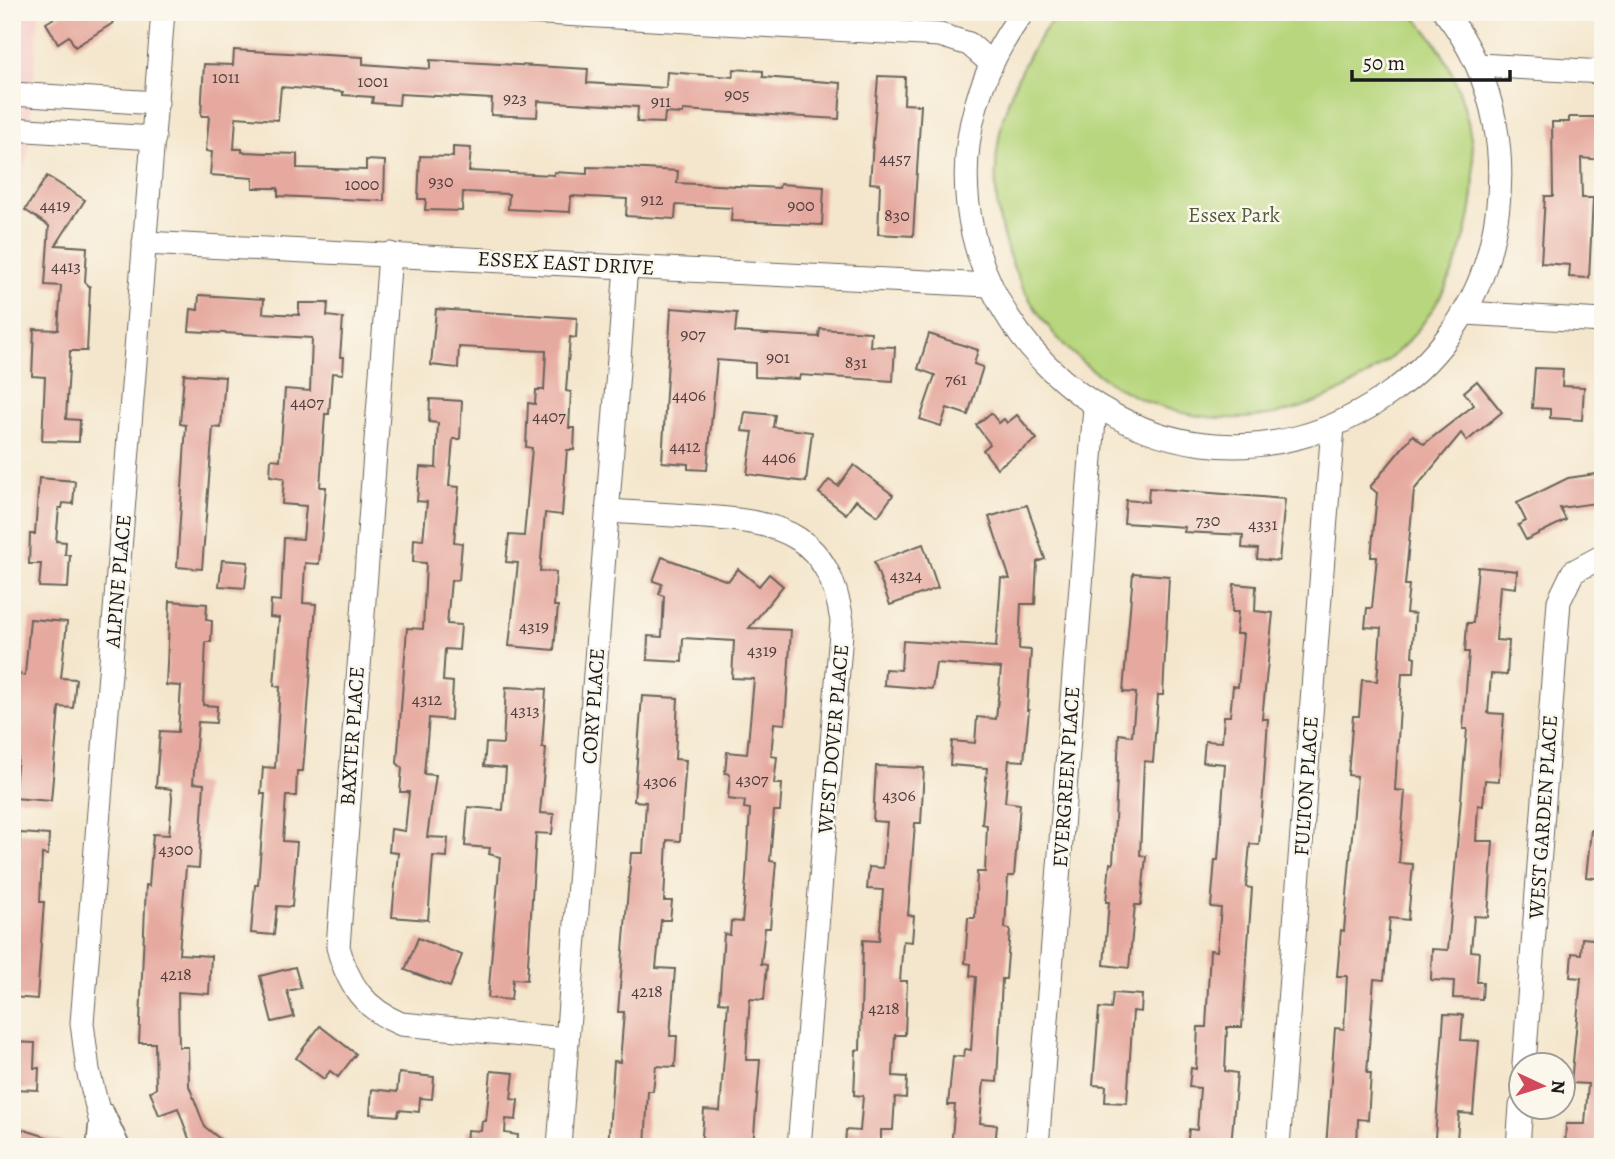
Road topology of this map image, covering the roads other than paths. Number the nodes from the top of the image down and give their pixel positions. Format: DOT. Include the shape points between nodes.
graph roads {
  1 [pos="163,12"];
  2 [pos="527,12"];
  3 [pos="1023,12"];
  4 [pos="1445,12"];
  5 [pos="646,16"];
  6 [pos="991,62"];
  7 [pos="1478,65"];
  8 [pos="1603,72"];
  9 [pos="12,94"];
  10 [pos="157,103"];
  11 [pos="12,130"];
  12 [pos="154,138"];
  13 [pos="144,243"];
  14 [pos="390,254"];
  15 [pos="626,266"];
  16 [pos="988,285"];
  17 [pos="1465,313"];
  18 [pos="1603,321"];
  19 [pos="1096,407"];
  20 [pos="1333,426"];
  21 [pos="608,511"];
  22 [pos="1603,556"];
  23 [pos="567,1039"];
  24 [pos="1525,1050"];
  25 [pos="88,1070"];
  26 [pos="1520,1120"];
  27 [pos="92,1147"];
  28 [pos="107,1147"];
  29 [pos="125,1147"];
  30 [pos="559,1147"];
  31 [pos="799,1147"];
  32 [pos="1037,1147"];
  33 [pos="1278,1147"];
  34 [pos="1518,1147"];
  1 -- 10 [label="street, ALPINE PLACE"];
  2 -- 5 [label="street"];
  3 -- 6 [label="street"];
  4 -- 7 [label="street"];
  5 -- 6 [label="street" via="940,35 969,44"];
  6 -- 16 [label="street" via="977,98 966,160 970,224"];
  7 -- 8 [label="street"];
  7 -- 17 [label="street" via="1494,111 1501,162 1499,213 1487,263"];
  9 -- 10 [label="street"];
  10 -- 12 [label="street, ALPINE PLACE"];
  11 -- 12 [label="street"];
  12 -- 13 [label="street, ALPINE PLACE"];
  13 -- 14 [label="street, ESSEX EAST DRIVE"];
  13 -- 25 [label="street, ALPINE PLACE" via="82,1023"];
  14 -- 15 [label="street, ESSEX EAST DRIVE"];
  14 -- 23 [label="street, BAXTER PLACE" via="338,947 355,990 380,1015 401,1024"];
  15 -- 16 [label="street, ESSEX EAST DRIVE"];
  15 -- 21 [label="street, CORY PLACE"];
  16 -- 19 [label="street" via="1025,343 1052,374"];
  17 -- 18 [label="street"];
  17 -- 20 [label="street" via="1409,379 1373,406"];
  19 -- 20 [label="street" via="1140,428 1212,443 1286,440"];
  19 -- 32 [label="street, EVERGREEN PLACE"];
  20 -- 33 [label="street, FULTON PLACE"];
  21 -- 23 [label="street, CORY PLACE"];
  21 -- 31 [label="street, WEST DOVER PLACE" via="750,520 777,526 815,555 829,571 838,594 842,621"];
  22 -- 24 [label="street, WEST GARDEN PLACE" via="1573,572 1559,600"];
  23 -- 30 [label="street, CORY PLACE"];
  25 -- 27 [label="lane"];
  25 -- 28 [label="street, ALPINE PLACE"];
  25 -- 29 [label="lane"];
  26 -- 34 [label="street"];
}
